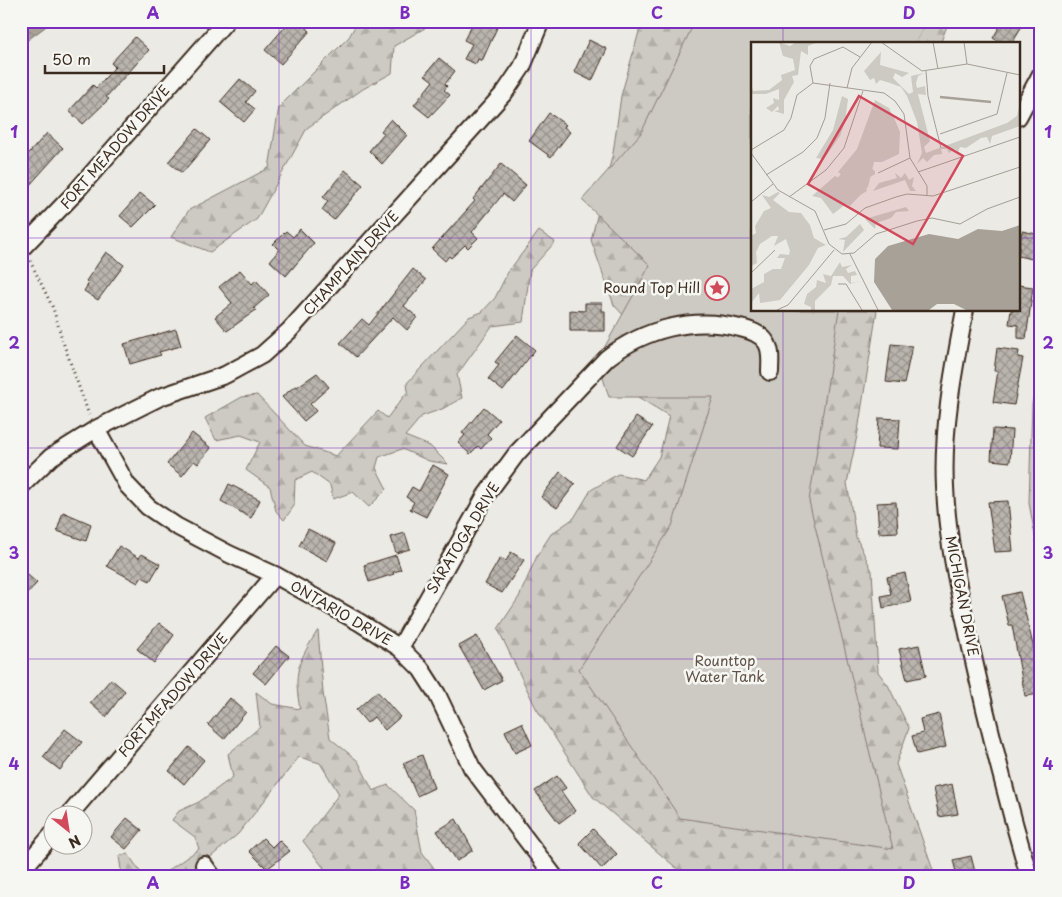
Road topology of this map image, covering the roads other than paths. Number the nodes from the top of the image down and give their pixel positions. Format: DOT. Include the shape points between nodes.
graph roads {
  1 [pos="226,21"];
  2 [pos="541,21"];
  3 [pos="1041,74"];
  4 [pos="1020,113"];
  5 [pos="24,253"];
  6 [pos="965,311"];
  7 [pos="770,372"];
  8 [pos="96,429"];
  9 [pos="21,486"];
  10 [pos="275,576"];
  11 [pos="400,648"];
  12 [pos="79,804"];
  13 [pos="42,847"];
  14 [pos="21,871"];
  15 [pos="554,876"];
  16 [pos="1029,876"];
  1 -- 5 [label="street, FORT MEADOW DRIVE"];
  2 -- 8 [label="street, CHAMPLAIN DRIVE" via="522,67 505,92 289,331 262,355 225,375 160,397"];
  3 -- 4 [label="street"];
  6 -- 16 [label="street, MICHIGAN DRIVE" via="946,433 945,486 950,550 997,764"];
  7 -- 11 [label="street, SARATOGA DRIVE" via="766,341 754,331 725,324 664,328 621,347 517,453 486,495"];
  8 -- 9 [label="street, CHAMPLAIN DRIVE" via="51,457"];
  8 -- 10 [label="street, ONTARIO DRIVE" via="127,485 148,507 176,526"];
  10 -- 11 [label="street, ONTARIO DRIVE"];
  10 -- 12 [label="street, FORT MEADOW DRIVE"];
  11 -- 15 [label="street, ONTARIO DRIVE" via="421,669 437,694 472,768"];
  13 -- 14 [label="street"];
}
